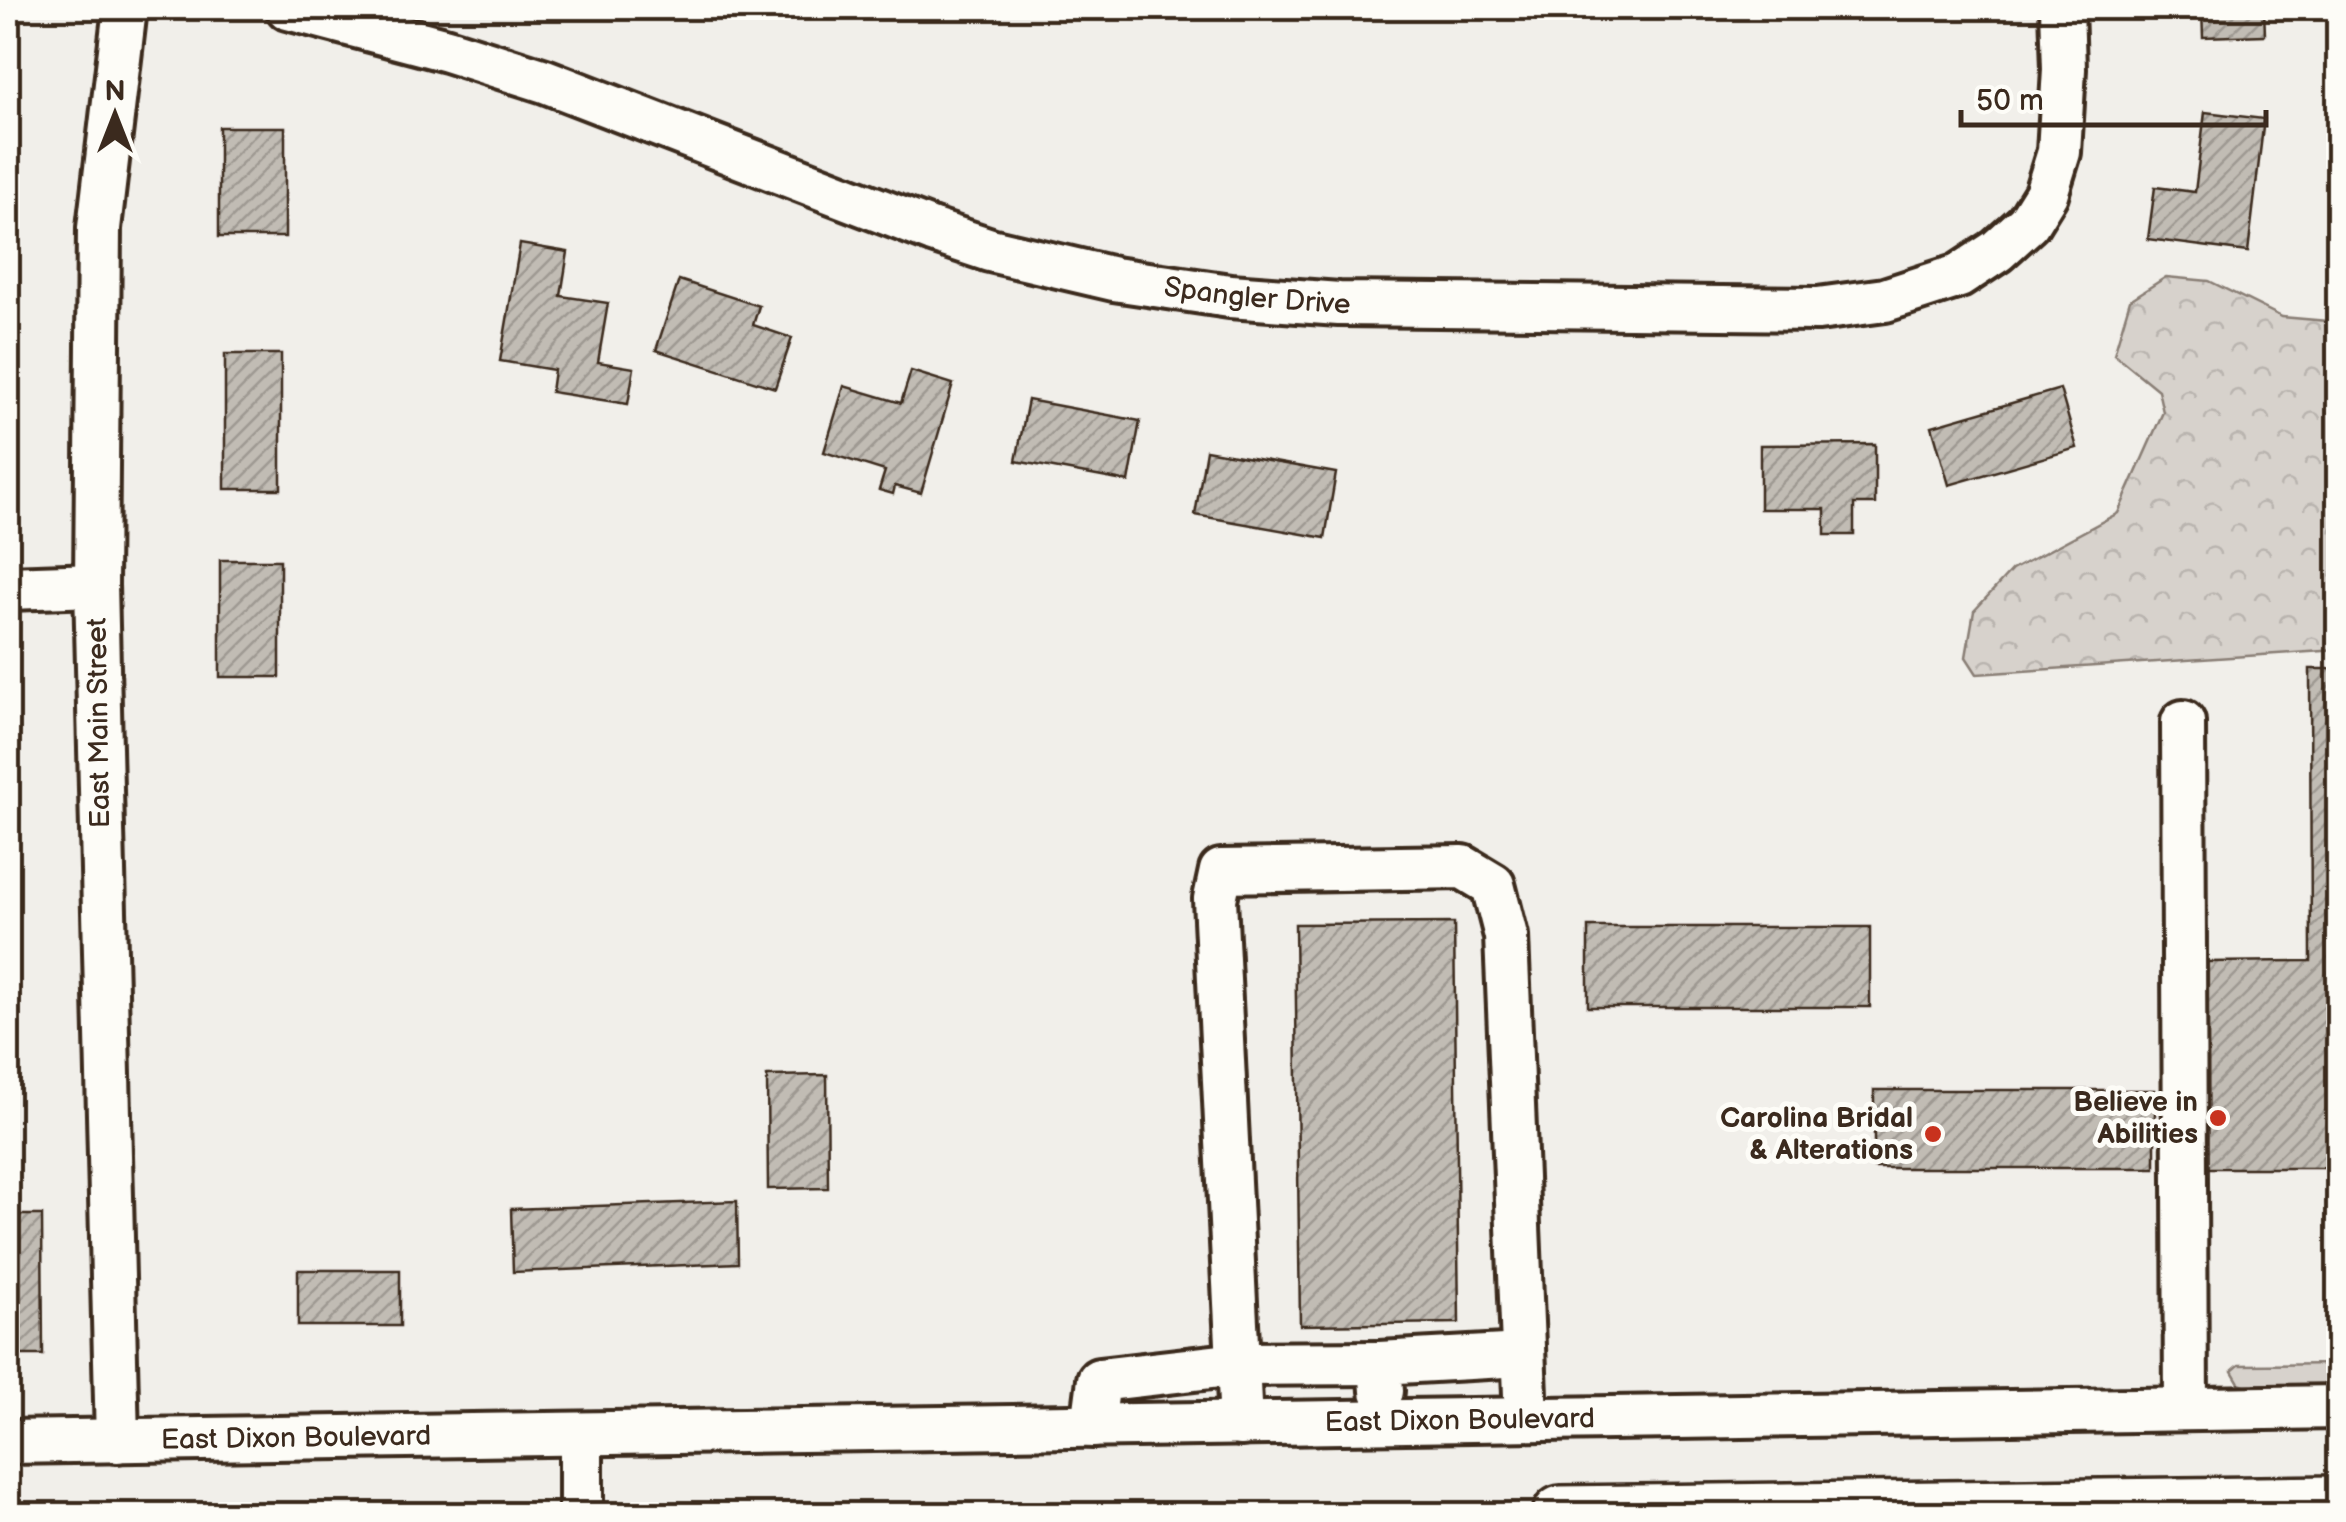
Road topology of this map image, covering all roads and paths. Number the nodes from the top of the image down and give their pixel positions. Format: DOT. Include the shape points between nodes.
graph roads {
  1 [pos="124,8"];
  2 [pos="288,8"];
  3 [pos="2062,8"];
  4 [pos="96,585"];
  5 [pos="8,588"];
  6 [pos="2183,722"];
  7 [pos="1523,1356"];
  8 [pos="1380,1363"];
  9 [pos="1238,1364"];
  10 [pos="2338,1406"];
  11 [pos="2186,1409"];
  12 [pos="1526,1419"];
  13 [pos="1384,1422"];
  14 [pos="1241,1424"];
  15 [pos="1093,1426"];
  16 [pos="581,1434"];
  17 [pos="117,1440"];
  18 [pos="8,1442"];
  19 [pos="2338,1504"];
  20 [pos="580,1514"];
  21 [pos="1562,1514"];
  1 -- 4 [label="street, East Main Street" via="99,228"];
  2 -- 3 [label="street, Spangler Drive" via="545,82 990,250 1114,280 1339,304 1818,309 1884,300 1960,276 2028,223 2059,152"];
  4 -- 5 [label="street"];
  4 -- 17 [label="street, East Main Street"];
  6 -- 11 [label="street"];
  7 -- 8 [label="street"];
  7 -- 9 [label="street" via="1506,936 1493,885 1463,867 1221,871 1214,899"];
  7 -- 12 [label="street"];
  8 -- 9 [label="street"];
  8 -- 13 [label="street"];
  9 -- 14 [label="street"];
  9 -- 15 [label="street" via="1099,1380"];
  10 -- 11 [label="street, East Dixon Boulevard"];
  11 -- 12 [label="street, East Dixon Boulevard"];
  12 -- 13 [label="street, East Dixon Boulevard"];
  13 -- 14 [label="street, East Dixon Boulevard"];
  14 -- 15 [label="street, East Dixon Boulevard"];
  15 -- 16 [label="street, East Dixon Boulevard"];
  16 -- 17 [label="street, East Dixon Boulevard"];
  16 -- 20 [label="street"];
  17 -- 18 [label="street, East Dixon Boulevard"];
  19 -- 21 [label="highway"];
}
